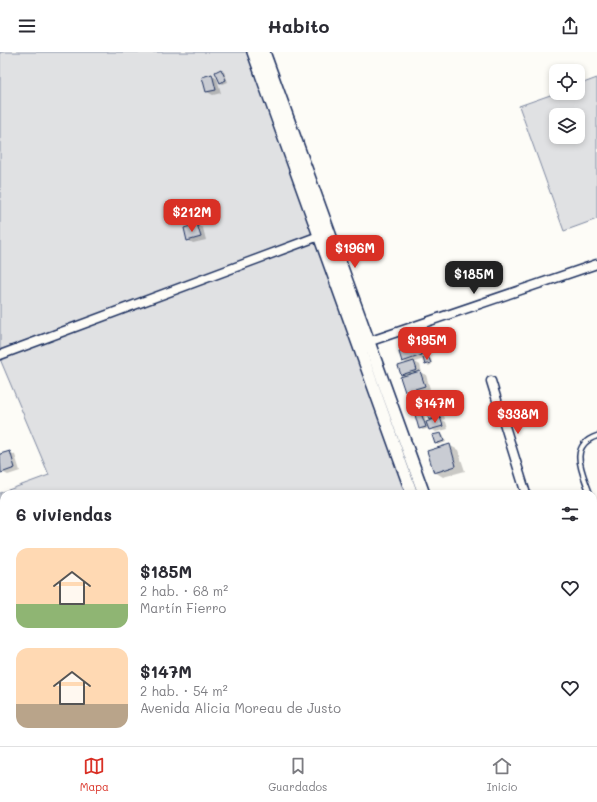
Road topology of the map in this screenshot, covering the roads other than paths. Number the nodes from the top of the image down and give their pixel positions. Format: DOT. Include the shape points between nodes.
graph roads {
  1 [pos="253,52"];
  2 [pos="264,52"];
  3 [pos="319,236"];
  4 [pos="597,264"];
  5 [pos="369,341"];
  6 [pos="359,346"];
  7 [pos="0,356"];
  8 [pos="491,381"];
  9 [pos="597,436"];
  10 [pos="411,490"];
  11 [pos="423,490"];
  12 [pos="525,490"];
  13 [pos="589,490"];
  1 -- 3 [label="main road"];
  2 -- 5 [label="main road"];
  3 -- 6 [label="main road"];
  3 -- 7 [label="street"];
  4 -- 5 [label="street"];
  5 -- 6 [label="street"];
  5 -- 11 [label="main road"];
  6 -- 10 [label="main road"];
  8 -- 12 [label="street"];
  9 -- 13 [label="lane" via="588,438 580,449 579,461"];
}
